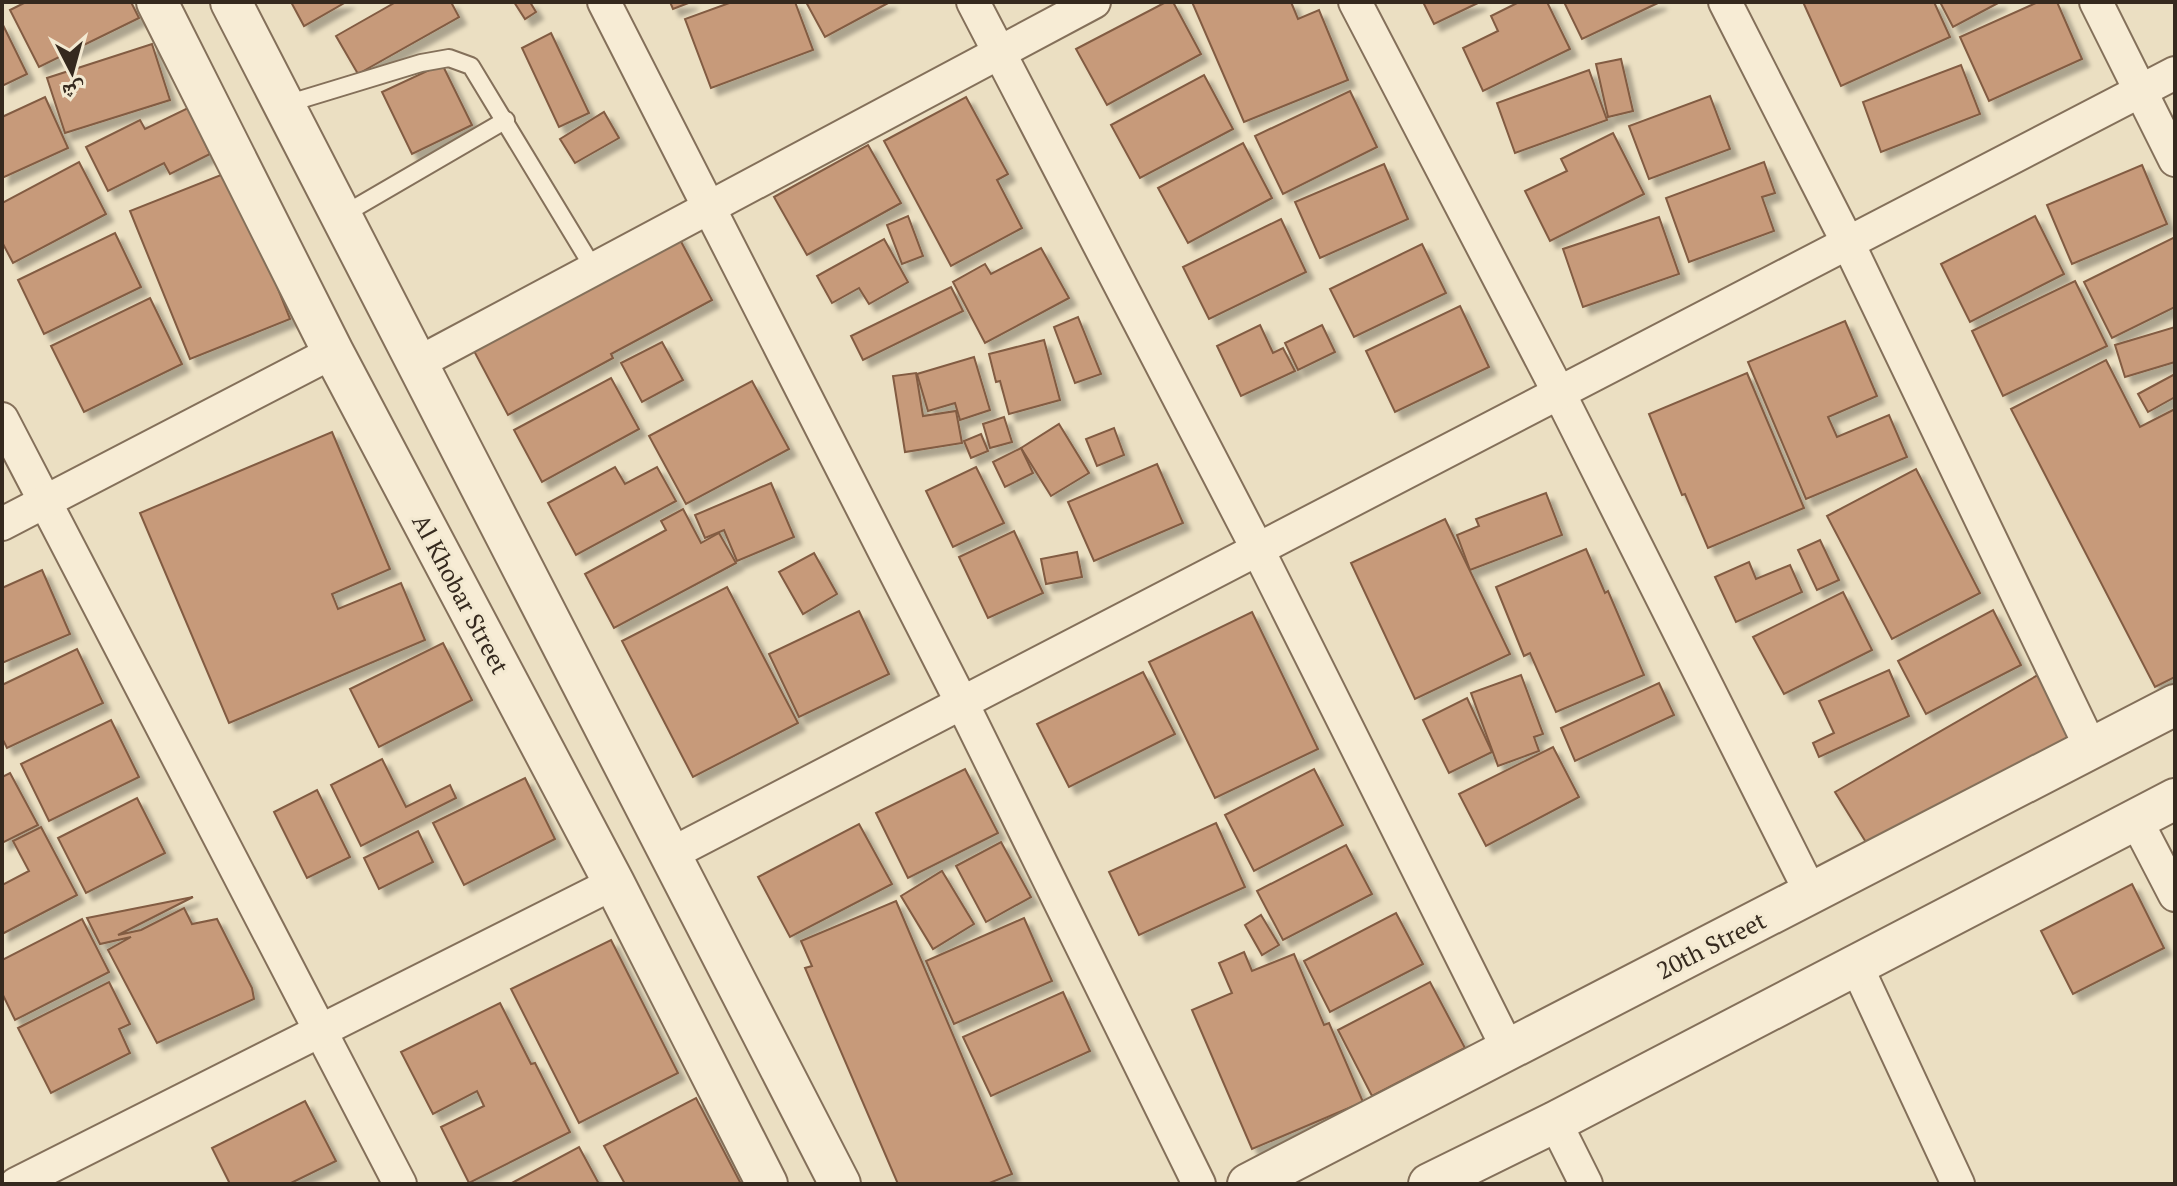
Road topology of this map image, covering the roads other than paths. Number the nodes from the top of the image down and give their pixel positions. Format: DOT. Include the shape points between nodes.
graph roads {
  1 [pos="157,2"];
  2 [pos="231,2"];
  3 [pos="604,2"];
  4 [pos="973,2"];
  5 [pos="1094,2"];
  6 [pos="1355,2"];
  7 [pos="1725,2"];
  8 [pos="2096,2"];
  9 [pos="999,52"];
  10 [pos="2175,73"];
  11 [pos="2142,90"];
  12 [pos="283,105"];
  13 [pos="506,120"];
  14 [pos="2175,160"];
  15 [pos="709,208"];
  16 [pos="340,216"];
  17 [pos="1848,243"];
  18 [pos="594,269"];
  19 [pos="333,352"];
  20 [pos="416,364"];
  21 [pos="1559,393"];
  22 [pos="2,419"];
  23 [pos="45,502"];
  24 [pos="2,524"];
  25 [pos="1258,550"];
  26 [pos="962,703"];
  27 [pos="2175,705"];
  28 [pos="2091,748"];
  29 [pos="2175,799"];
  30 [pos="2136,820"];
  31 [pos="671,854"];
  32 [pos="614,883"];
  33 [pos="1811,893"];
  34 [pos="2175,895"];
  35 [pos="1856,965"];
  36 [pos="321,1031"];
  37 [pos="1508,1049"];
  38 [pos="1555,1122"];
  39 [pos="16,1184"];
  40 [pos="400,1184"];
  41 [pos="767,1184"];
  42 [pos="840,1184"];
  43 [pos="1199,1184"];
  44 [pos="1248,1184"];
  45 [pos="1429,1184"];
  46 [pos="1586,1184"];
  47 [pos="1958,1184"];
  1 -- 19 [label="street, Al Khobar Street"];
  2 -- 12 [label="street"];
  3 -- 15 [label="street"];
  4 -- 9 [label="street"];
  5 -- 9 [label="street"];
  6 -- 21 [label="street"];
  7 -- 17 [label="street"];
  8 -- 11 [label="street"];
  9 -- 15 [label="street"];
  9 -- 25 [label="street"];
  10 -- 11 [label="street"];
  11 -- 14 [label="street"];
  11 -- 17 [label="street"];
  12 -- 13 [label="lane" via="449,58 471,66"];
  12 -- 16 [label="street"];
  13 -- 16 [label="lane"];
  13 -- 18 [label="lane"];
  15 -- 18 [label="street"];
  15 -- 26 [label="street"];
  16 -- 20 [label="street"];
  17 -- 21 [label="street"];
  17 -- 28 [label="street"];
  18 -- 20 [label="street"];
  19 -- 23 [label="street"];
  19 -- 32 [label="street, Al Khobar Street"];
  20 -- 31 [label="street"];
  21 -- 25 [label="street"];
  21 -- 33 [label="street"];
  22 -- 23 [label="street"];
  23 -- 24 [label="street"];
  23 -- 36 [label="street"];
  25 -- 26 [label="street"];
  25 -- 37 [label="street"];
  26 -- 31 [label="street"];
  26 -- 43 [label="street"];
  27 -- 28 [label="street, 20th Street"];
  28 -- 33 [label="street, 20th Street"];
  29 -- 30 [label="street"];
  30 -- 34 [label="street"];
  30 -- 35 [label="street"];
  31 -- 42 [label="street"];
  32 -- 36 [label="street"];
  32 -- 41 [label="street, Al Khobar Street"];
  33 -- 37 [label="street, 20th Street"];
  35 -- 38 [label="street"];
  35 -- 47 [label="street"];
  36 -- 39 [label="street"];
  36 -- 40 [label="street"];
  37 -- 44 [label="street, 20th Street"];
  38 -- 45 [label="street"];
  38 -- 46 [label="street"];
}
